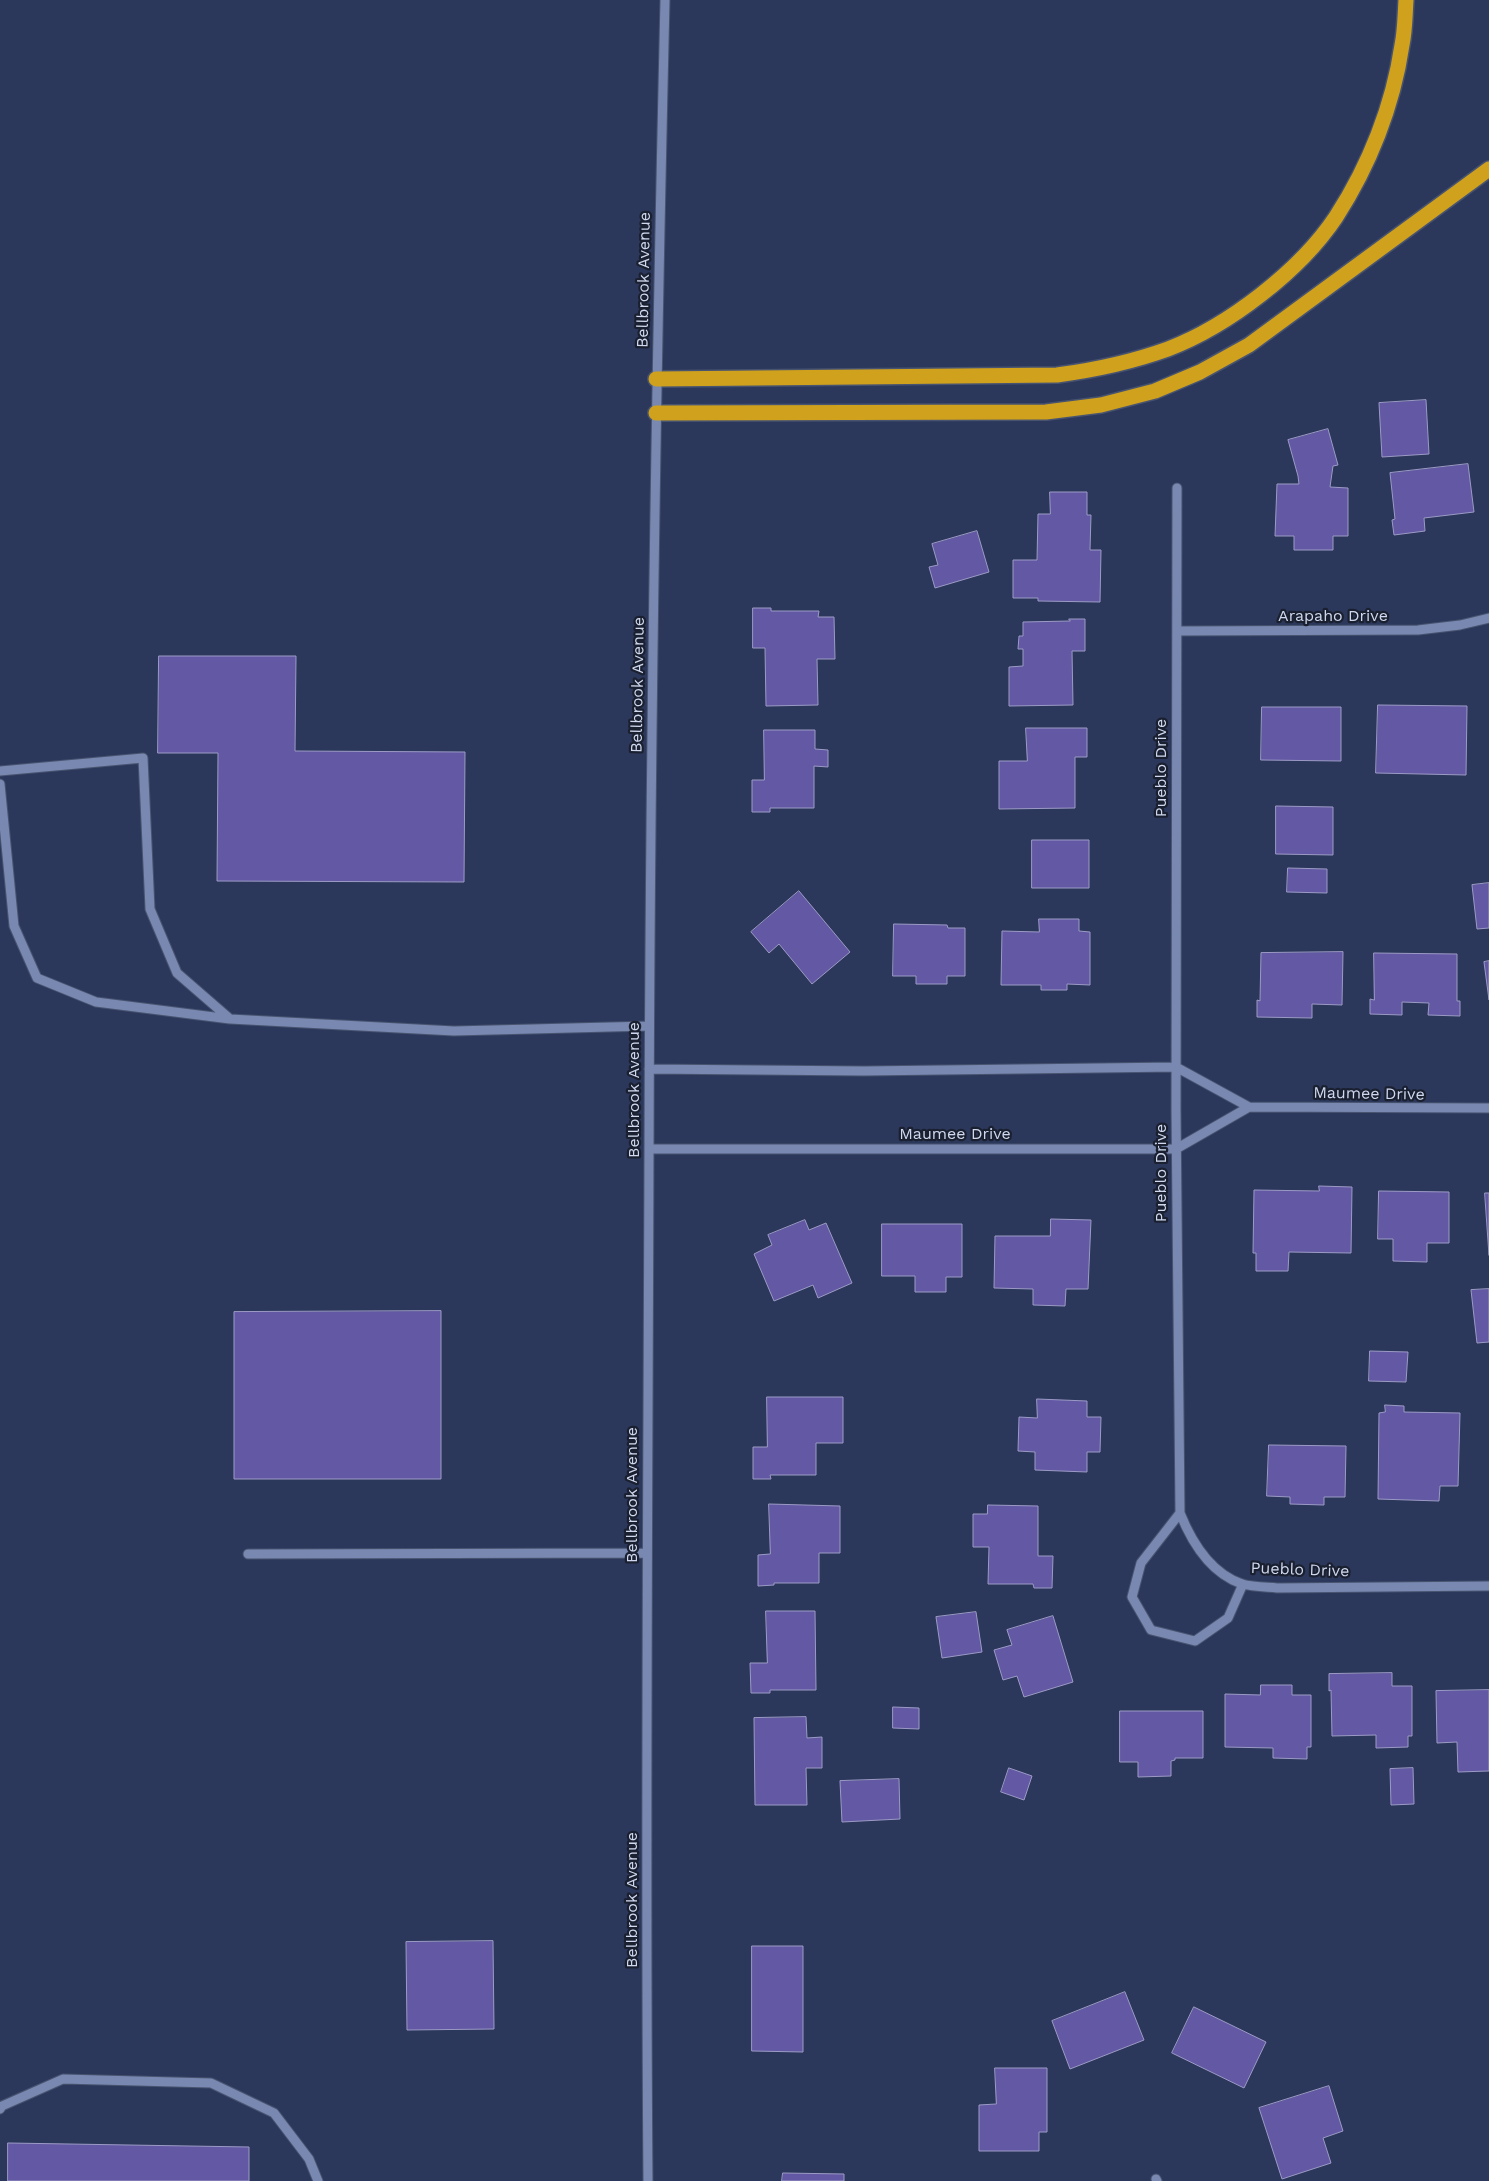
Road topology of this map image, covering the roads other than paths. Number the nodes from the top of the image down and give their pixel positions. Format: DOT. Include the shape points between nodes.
graph roads {
  1 [pos="665,0"];
  2 [pos="1406,0"];
  3 [pos="1489,169"];
  4 [pos="656,379"];
  5 [pos="656,413"];
  6 [pos="1177,488"];
  7 [pos="1489,618"];
  8 [pos="1177,631"];
  9 [pos="0,771"];
  10 [pos="0,784"];
  11 [pos="230,1019"];
  12 [pos="650,1026"];
  13 [pos="1176,1067"];
  14 [pos="649,1069"];
  15 [pos="1249,1107"];
  16 [pos="1489,1108"];
  17 [pos="649,1149"];
  18 [pos="1176,1149"];
  19 [pos="1180,1513"];
  20 [pos="647,1553"];
  21 [pos="248,1554"];
  22 [pos="1243,1584"];
  23 [pos="1489,1586"];
  24 [pos="0,2109"];
  25 [pos="318,2181"];
  26 [pos="648,2181"];
  1 -- 4 [label="street, Bellbrook Avenue"];
  2 -- 4 [label="highway" via="1402,45 1391,96 1371,153 1335,218 1286,273 1250,303 1204,332 1130,361 1058,375"];
  3 -- 5 [label="highway" via="1249,345 1200,372 1155,391 1101,405 1046,412"];
  4 -- 5 [label="street, Bellbrook Avenue"];
  5 -- 12 [label="street, Bellbrook Avenue"];
  6 -- 8 [label="street, Pueblo Drive"];
  7 -- 8 [label="street, Arapaho Drive" via="1418,630"];
  8 -- 13 [label="street, Pueblo Drive"];
  9 -- 11 [label="street" via="144,758 150,909 177,973"];
  10 -- 11 [label="street" via="14,926 37,978 96,1002"];
  11 -- 12 [label="street" via="454,1031"];
  12 -- 14 [label="street, Bellbrook Avenue"];
  13 -- 14 [label="street, Maumee Drive" via="864,1071"];
  13 -- 15 [label="street, Maumee Drive"];
  13 -- 18 [label="street, Pueblo Drive"];
  14 -- 17 [label="street, Bellbrook Avenue"];
  15 -- 16 [label="street, Maumee Drive"];
  15 -- 18 [label="street, Maumee Drive"];
  17 -- 18 [label="street, Maumee Drive"];
  17 -- 20 [label="street, Bellbrook Avenue"];
  18 -- 19 [label="street, Pueblo Drive"];
  19 -- 22 [label="street, Pueblo Drive" via="1189,1537 1202,1554 1222,1574"];
  19 -- 22 [label="street" via="1141,1563 1132,1597 1151,1630 1195,1641 1228,1618"];
  20 -- 21 [label="street"];
  20 -- 26 [label="street, Bellbrook Avenue"];
  22 -- 23 [label="street, Pueblo Drive" via="1277,1588"];
  24 -- 25 [label="street" via="63,2079 211,2083 274,2112 309,2159"];
}
